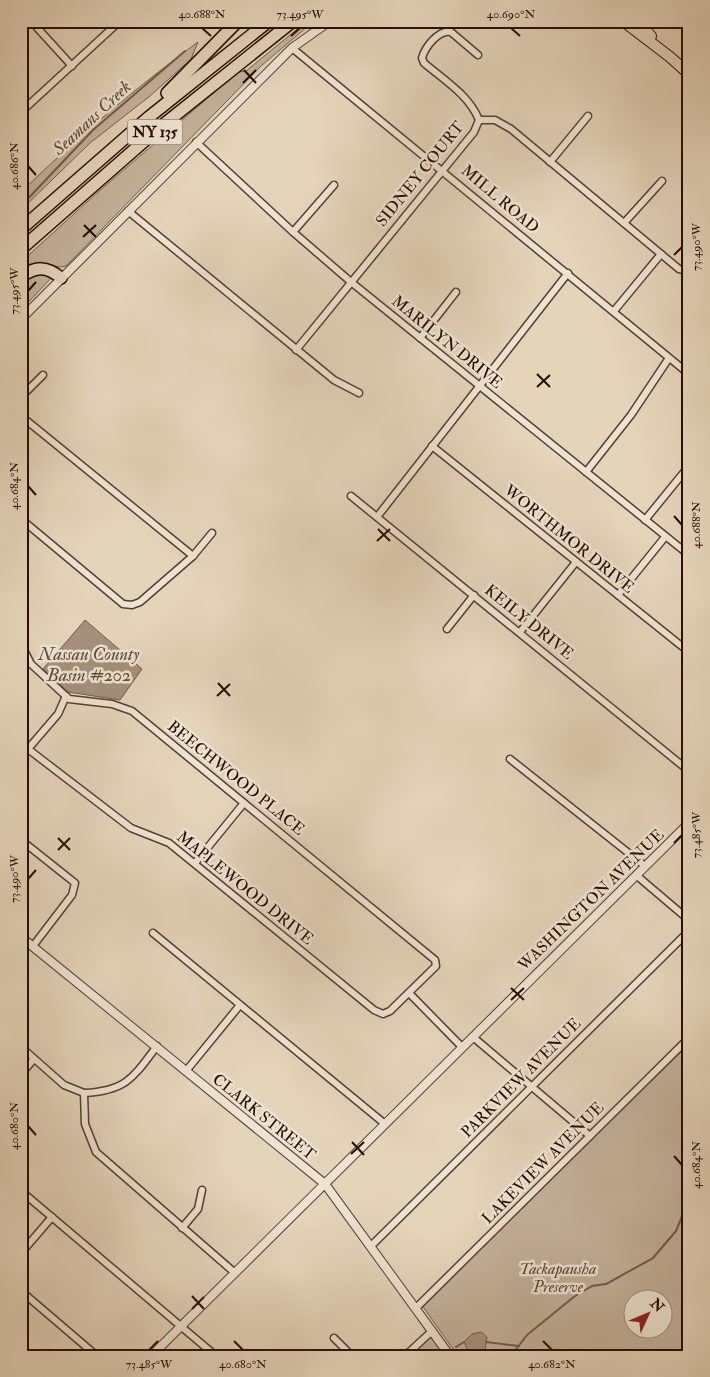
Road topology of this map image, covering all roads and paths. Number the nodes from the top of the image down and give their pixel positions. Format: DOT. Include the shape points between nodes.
graph roads {
  1 [pos="31,21"];
  2 [pos="120,21"];
  3 [pos="238,21"];
  4 [pos="269,21"];
  5 [pos="293,21"];
  6 [pos="330,21"];
  7 [pos="623,21"];
  8 [pos="637,21"];
  9 [pos="292,48"];
  10 [pos="478,55"];
  11 [pos="670,57"];
  12 [pos="72,66"];
  13 [pos="689,74"];
  14 [pos="21,112"];
  15 [pos="588,116"];
  16 [pos="479,120"];
  17 [pos="196,142"];
  18 [pos="105,154"];
  19 [pos="550,162"];
  20 [pos="442,169"];
  21 [pos="662,180"];
  22 [pos="334,184"];
  23 [pos="128,211"];
  24 [pos="624,223"];
  25 [pos="21,229"];
  26 [pos="292,232"];
  27 [pos="21,249"];
  28 [pos="662,254"];
  29 [pos="689,271"];
  30 [pos="568,273"];
  31 [pos="21,277"];
  32 [pos="61,278"];
  33 [pos="351,282"];
  34 [pos="456,292"];
  35 [pos="614,311"];
  36 [pos="21,319"];
  37 [pos="420,338"];
  38 [pos="296,350"];
  39 [pos="669,358"];
  40 [pos="689,374"];
  41 [pos="42,375"];
  42 [pos="480,386"];
  43 [pos="359,393"];
  44 [pos="21,397"];
  45 [pos="21,416"];
  46 [pos="432,446"];
  47 [pos="689,466"];
  48 [pos="586,472"];
  49 [pos="350,496"];
  50 [pos="377,517"];
  51 [pos="21,519"];
  52 [pos="645,520"];
  53 [pos="212,533"];
  54 [pos="665,537"];
  55 [pos="689,555"];
  56 [pos="193,556"];
  57 [pos="576,562"];
  58 [pos="474,595"];
  59 [pos="618,595"];
  60 [pos="447,629"];
  61 [pos="520,632"];
  62 [pos="21,635"];
  63 [pos="22,646"];
  64 [pos="689,652"];
  65 [pos="66,696"];
  66 [pos="28,749"];
  67 [pos="21,758"];
  68 [pos="510,759"];
  69 [pos="689,771"];
  70 [pos="244,803"];
  71 [pos="689,823"];
  72 [pos="21,840"];
  73 [pos="195,863"];
  74 [pos="646,866"];
  75 [pos="636,875"];
  76 [pos="689,920"];
  77 [pos="689,931"];
  78 [pos="153,933"];
  79 [pos="21,937"];
  80 [pos="33,946"];
  81 [pos="409,993"];
  82 [pos="240,1005"];
  83 [pos="473,1037"];
  84 [pos="689,1038"];
  85 [pos="157,1046"];
  86 [pos="21,1047"];
  87 [pos="462,1047"];
  88 [pos="34,1059"];
  89 [pos="186,1070"];
  90 [pos="21,1074"];
  91 [pos="532,1087"];
  92 [pos="84,1093"];
  93 [pos="385,1124"];
  94 [pos="590,1136"];
  95 [pos="325,1184"];
  96 [pos="202,1190"];
  97 [pos="21,1191"];
  98 [pos="52,1217"];
  99 [pos="182,1228"];
  100 [pos="372,1246"];
  101 [pos="21,1253"];
  102 [pos="234,1273"];
  103 [pos="21,1291"];
  104 [pos="416,1308"];
  105 [pos="180,1327"];
  106 [pos="432,1331"];
  107 [pos="334,1338"];
  108 [pos="97,1356"];
  109 [pos="151,1356"];
  110 [pos="216,1356"];
  111 [pos="352,1356"];
  112 [pos="405,1356"];
  113 [pos="450,1356"];
  1 -- 12 [label="street"];
  2 -- 12 [label="street"];
  3 -- 18 [label="highway"];
  4 -- 18 [label="highway, NY 135"];
  5 -- 27 [label="highway, NY 135" via="158,129"];
  6 -- 9 [label="street"];
  7 -- 11 [label="main road"];
  8 -- 11 [label="main road"];
  9 -- 17 [label="street"];
  9 -- 20 [label="street, MILL ROAD"];
  10 -- 16 [label="street, SIDNEY COURT" via="446,30 422,58 466,99"];
  11 -- 13 [label="main road"];
  12 -- 14 [label="street"];
  15 -- 19 [label="street"];
  16 -- 19 [label="street" via="495,120 512,129"];
  16 -- 20 [label="street, SIDNEY COURT" via="474,132"];
  17 -- 23 [label="street"];
  17 -- 26 [label="street, MARILYN DRIVE"];
  18 -- 25 [label="highway, NY 135"];
  19 -- 24 [label="street"];
  20 -- 30 [label="street, MILL ROAD"];
  20 -- 33 [label="street, SIDNEY COURT"];
  21 -- 24 [label="street"];
  22 -- 26 [label="street"];
  23 -- 32 [label="street"];
  23 -- 38 [label="street"];
  24 -- 28 [label="street"];
  26 -- 33 [label="street, MARILYN DRIVE"];
  28 -- 29 [label="street" via="679,269"];
  28 -- 35 [label="street"];
  30 -- 35 [label="street, MILL ROAD"];
  30 -- 42 [label="street"];
  31 -- 32 [label="highway" via="46,268"];
  32 -- 36 [label="street"];
  33 -- 37 [label="street, MARILYN DRIVE"];
  33 -- 38 [label="street, SIDNEY COURT"];
  34 -- 37 [label="street"];
  35 -- 39 [label="street, MILL ROAD"];
  37 -- 42 [label="street, MARILYN DRIVE"];
  38 -- 43 [label="street" via="334,380"];
  39 -- 40 [label="street, MILL ROAD"];
  39 -- 48 [label="street" via="631,415"];
  41 -- 44 [label="street"];
  42 -- 46 [label="street"];
  42 -- 48 [label="street, MARILYN DRIVE"];
  45 -- 56 [label="street"];
  46 -- 50 [label="street"];
  46 -- 57 [label="street, WORTHMOR DRIVE"];
  47 -- 52 [label="street"];
  48 -- 52 [label="street, MARILYN DRIVE"];
  49 -- 50 [label="street, KEILY DRIVE"];
  50 -- 58 [label="street, KEILY DRIVE"];
  51 -- 56 [label="street" via="123,604 140,602"];
  52 -- 54 [label="street, MARILYN DRIVE"];
  53 -- 56 [label="street"];
  54 -- 55 [label="street, MARILYN DRIVE"];
  54 -- 59 [label="street"];
  57 -- 59 [label="street, WORTHMOR DRIVE"];
  57 -- 61 [label="street"];
  58 -- 60 [label="street"];
  58 -- 61 [label="street, KEILY DRIVE"];
  59 -- 64 [label="street, WORTHMOR DRIVE"];
  61 -- 69 [label="street, KEILY DRIVE"];
  62 -- 63 [label="street"];
  63 -- 65 [label="street" via="31,664"];
  65 -- 66 [label="street" via="58,714"];
  65 -- 70 [label="street, BEECHWOOD PLACE" via="132,711"];
  66 -- 67 [label="street"];
  66 -- 73 [label="street, MAPLEWOOD DRIVE" via="131,828 169,843"];
  68 -- 74 [label="street"];
  70 -- 73 [label="street"];
  70 -- 81 [label="street, BEECHWOOD PLACE" via="436,960 436,966"];
  71 -- 74 [label="street, WASHINGTON AVENUE"];
  72 -- 80 [label="street" via="75,883 72,896"];
  73 -- 81 [label="street, MAPLEWOOD DRIVE" via="374,1010 383,1014"];
  74 -- 75 [label="street, WASHINGTON AVENUE"];
  75 -- 76 [label="street"];
  75 -- 83 [label="street, WASHINGTON AVENUE"];
  77 -- 91 [label="street, PARKVIEW AVENUE"];
  78 -- 82 [label="street"];
  79 -- 80 [label="street, CLARK STREET"];
  80 -- 85 [label="street, CLARK STREET"];
  81 -- 87 [label="street"];
  82 -- 89 [label="street"];
  82 -- 93 [label="street"];
  83 -- 87 [label="street, WASHINGTON AVENUE"];
  83 -- 91 [label="street"];
  84 -- 94 [label="street, LAKEVIEW AVENUE"];
  85 -- 89 [label="street, CLARK STREET"];
  85 -- 92 [label="street" via="135,1074 118,1089"];
  86 -- 88 [label="street"];
  87 -- 93 [label="street, WASHINGTON AVENUE"];
  88 -- 90 [label="street"];
  88 -- 92 [label="street" via="64,1085"];
  89 -- 95 [label="street, CLARK STREET"];
  91 -- 94 [label="street"];
  91 -- 100 [label="street, PARKVIEW AVENUE"];
  92 -- 99 [label="street" via="85,1124 96,1152"];
  93 -- 95 [label="street, WASHINGTON AVENUE"];
  94 -- 104 [label="street, LAKEVIEW AVENUE"];
  95 -- 100 [label="street, CLARK STREET"];
  95 -- 102 [label="street, WASHINGTON AVENUE"];
  96 -- 99 [label="street" via="198,1209"];
  97 -- 98 [label="street"];
  98 -- 101 [label="street"];
  98 -- 105 [label="street"];
  99 -- 102 [label="street"];
  100 -- 104 [label="street, CLARK STREET"];
  102 -- 105 [label="street, WASHINGTON AVENUE"];
  103 -- 108 [label="street"];
  104 -- 106 [label="street, CLARK STREET"];
  105 -- 109 [label="street, WASHINGTON AVENUE"];
  105 -- 110 [label="street"];
  106 -- 112 [label="street"];
  106 -- 113 [label="street, CLARK STREET"];
  107 -- 111 [label="street"];
}
